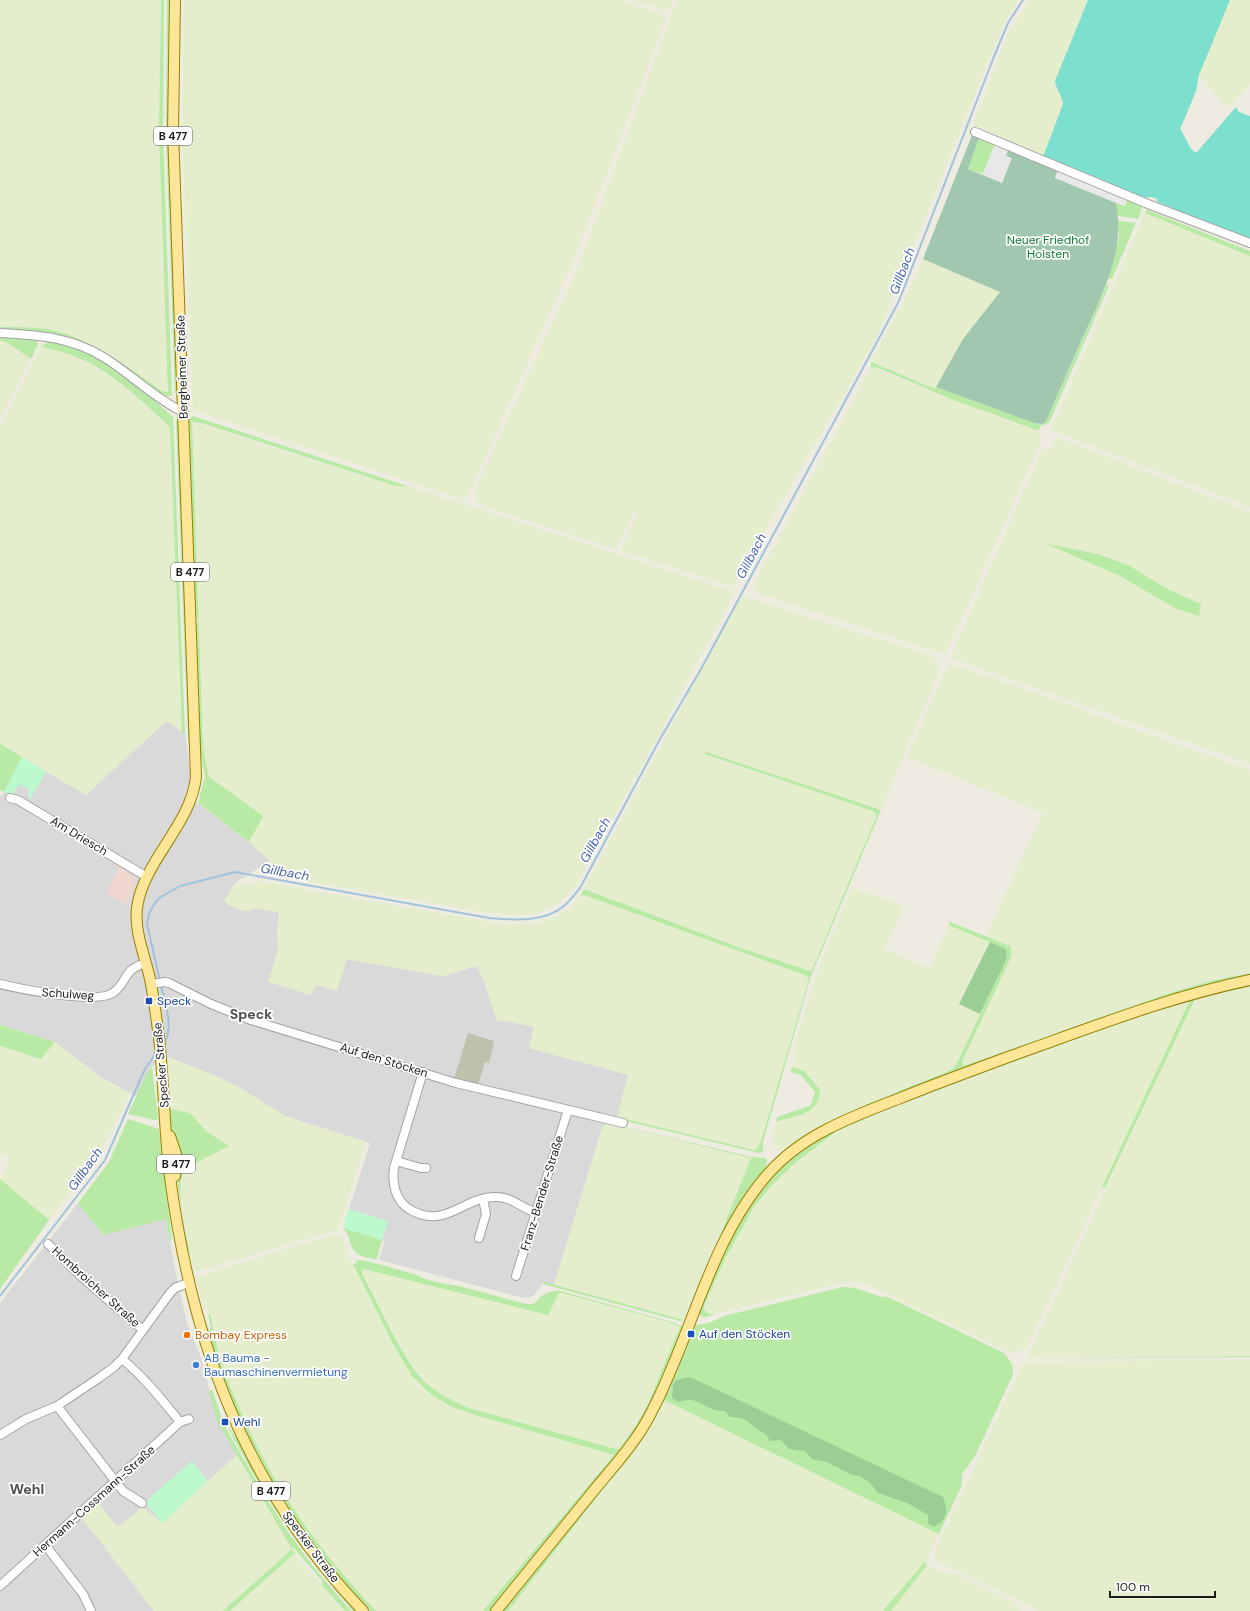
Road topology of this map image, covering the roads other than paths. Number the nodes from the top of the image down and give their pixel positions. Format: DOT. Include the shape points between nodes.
graph roads {
  1 [pos="175,0"];
  2 [pos="974,132"];
  3 [pos="1250,243"];
  4 [pos="0,333"];
  5 [pos="183,412"];
  6 [pos="196,733"];
  7 [pos="10,798"];
  8 [pos="147,877"];
  9 [pos="146,963"];
  10 [pos="1250,980"];
  11 [pos="0,984"];
  12 [pos="151,984"];
  13 [pos="423,1072"];
  14 [pos="568,1110"];
  15 [pos="623,1123"];
  16 [pos="396,1161"];
  17 [pos="426,1168"];
  18 [pos="483,1199"];
  19 [pos="535,1212"];
  20 [pos="479,1238"];
  21 [pos="48,1244"];
  22 [pos="516,1276"];
  23 [pos="188,1283"];
  24 [pos="143,1330"];
  25 [pos="122,1359"];
  26 [pos="57,1406"];
  27 [pos="189,1419"];
  28 [pos="180,1422"];
  29 [pos="0,1435"];
  30 [pos="115,1482"];
  31 [pos="142,1503"];
  32 [pos="46,1546"];
  33 [pos="0,1586"];
  34 [pos="91,1611"];
  35 [pos="363,1611"];
  36 [pos="496,1611"];
  1 -- 5 [label="main road, Bergheimer Straße / B 477" via="173,131"];
  2 -- 3 [label="street"];
  4 -- 5 [label="street" via="49,336 84,347 106,358 162,400"];
  5 -- 6 [label="main road, Bergheimer Straße / B 477"];
  6 -- 8 [label="main road, Specker Straße / B 477" via="196,784 192,796 177,828"];
  7 -- 8 [label="street, Am Driesch" via="18,800"];
  8 -- 9 [label="main road, Specker Straße / B 477" via="137,915"];
  9 -- 11 [label="street, Schulweg" via="134,967 114,992 105,996 52,993"];
  9 -- 12 [label="main road, Specker Straße / B 477"];
  10 -- 36 [label="main road" via="1163,1002 960,1074 830,1127 787,1156 756,1188 732,1226 645,1425"];
  12 -- 13 [label="street, Auf den Stöcken" via="165,982 252,1020"];
  12 -- 23 [label="main road, Specker Straße / B 477" via="166,1122 177,1157 175,1207"];
  13 -- 14 [label="street, Auf den Stöcken" via="456,1083"];
  13 -- 16 [label="street"];
  14 -- 15 [label="street, Auf den Stöcken"];
  14 -- 19 [label="street, Franz-Bender-Straße"];
  16 -- 17 [label="street"];
  16 -- 18 [label="street" via="393,1178 397,1196 407,1208 420,1214 440,1216"];
  18 -- 19 [label="street" via="509,1199"];
  18 -- 20 [label="street" via="486,1214"];
  19 -- 22 [label="street, Franz-Bender-Straße"];
  21 -- 24 [label="street, Hombroicher Straße"];
  23 -- 24 [label="street" via="170,1292"];
  23 -- 35 [label="main road, Specker Straße / B 477" via="201,1332 221,1389 253,1460 304,1541"];
  24 -- 25 [label="street"];
  25 -- 26 [label="street"];
  25 -- 28 [label="street" via="138,1372"];
  26 -- 29 [label="street" via="26,1419"];
  26 -- 30 [label="street"];
  27 -- 28 [label="street, Hermann-Cossmann-Straße"];
  28 -- 30 [label="street, Hermann-Cossmann-Straße"];
  30 -- 31 [label="street" via="128,1495"];
  30 -- 32 [label="street, Hermann-Cossmann-Straße"];
  32 -- 33 [label="street, Hermann-Cossmann-Straße"];
  32 -- 34 [label="street" via="83,1594"];
}
